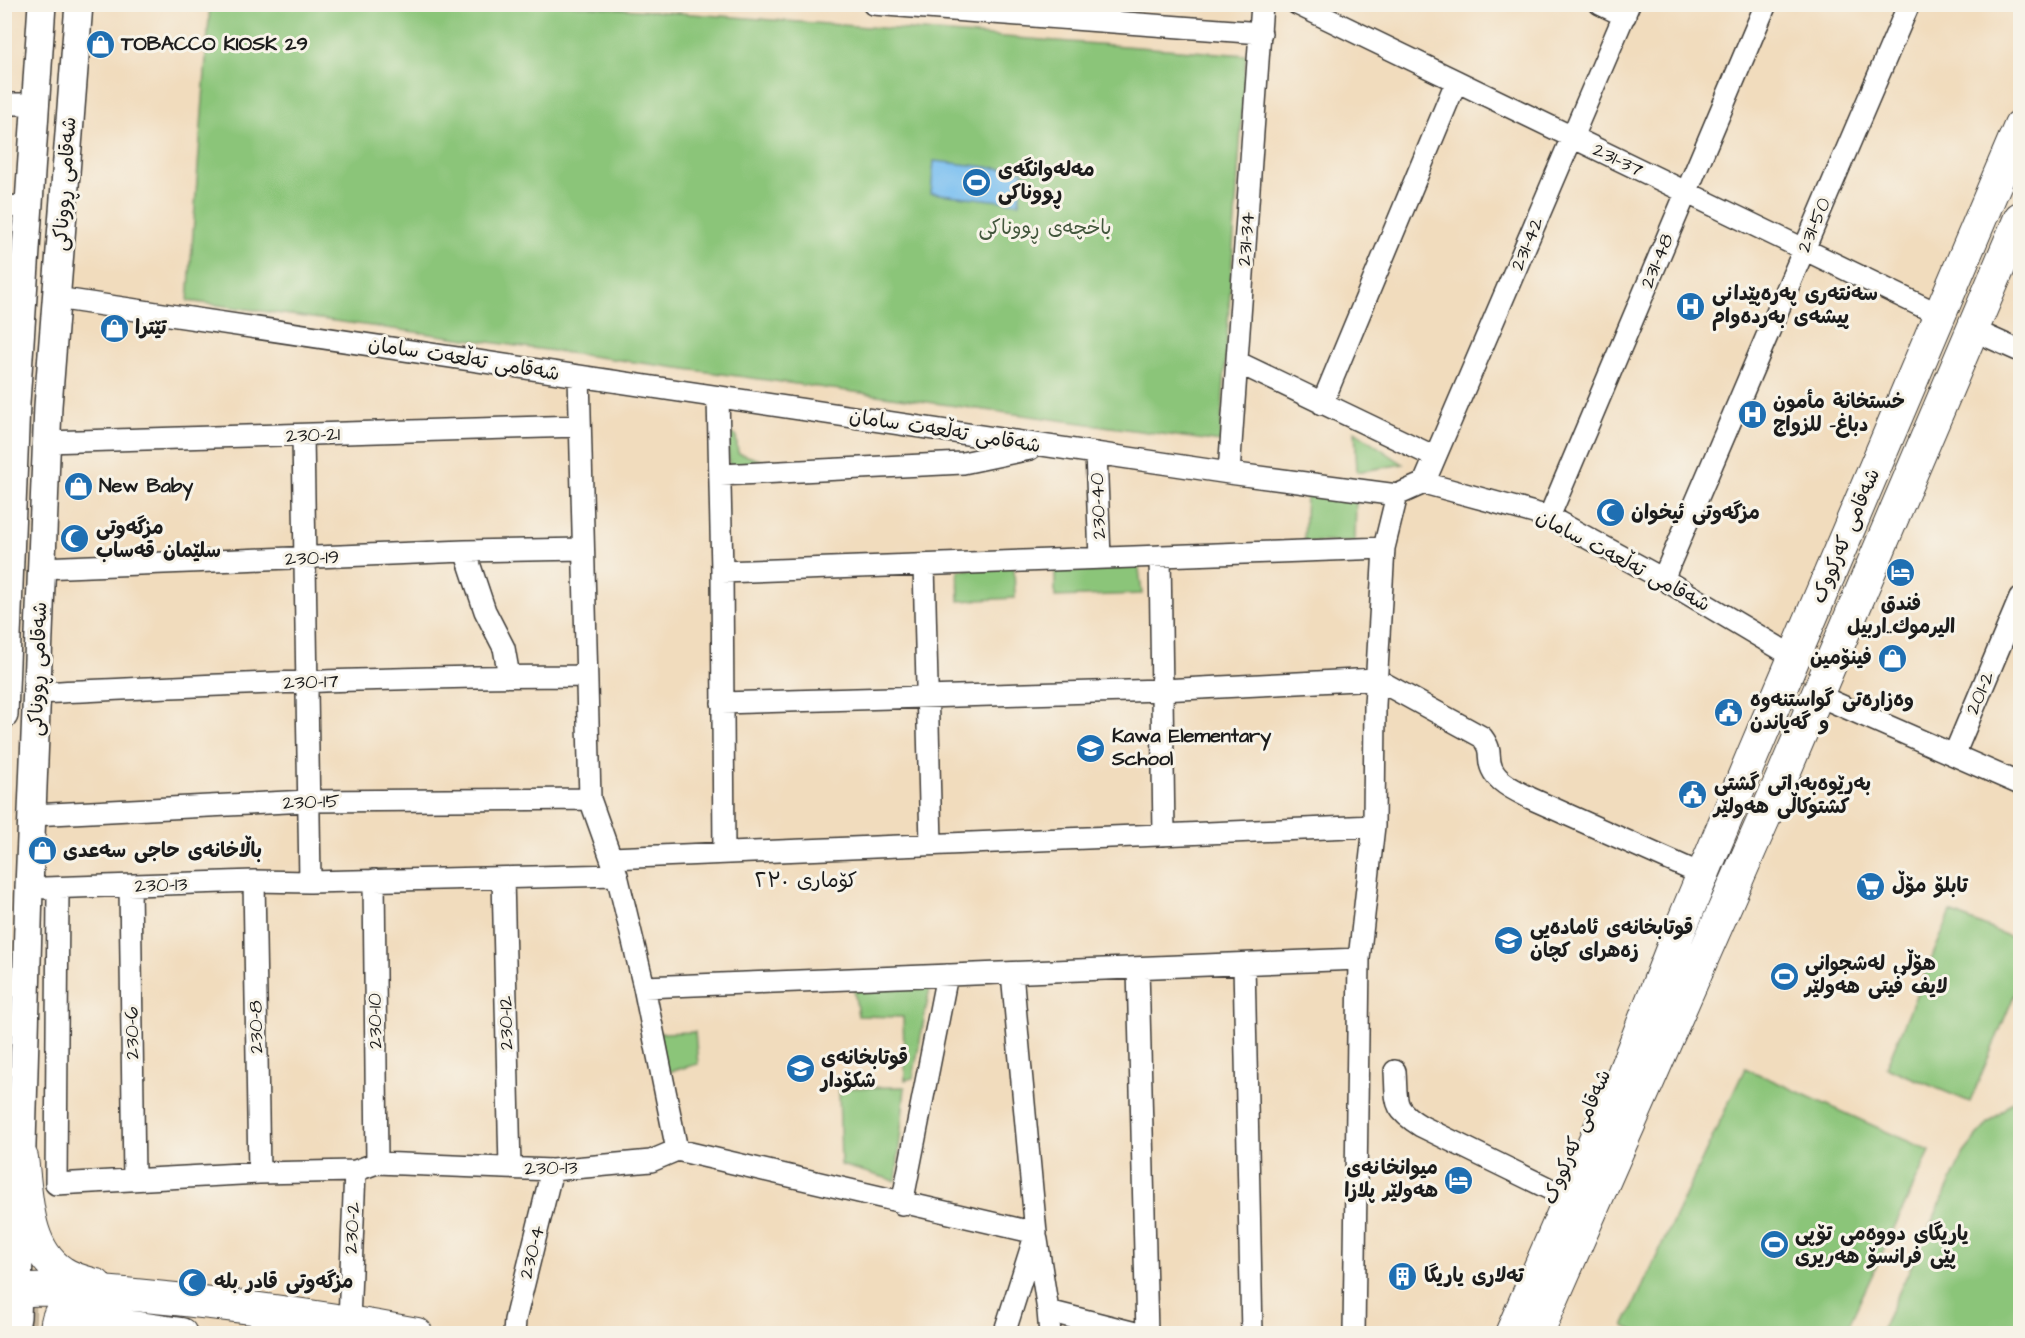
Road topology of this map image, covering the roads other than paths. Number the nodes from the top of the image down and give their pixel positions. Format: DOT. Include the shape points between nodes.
graph roads {
  1 [pos="42,4"];
  2 [pos="79,4"];
  3 [pos="873,4"];
  4 [pos="1262,4"];
  5 [pos="1297,4"];
  6 [pos="1600,4"];
  7 [pos="1766,4"];
  8 [pos="1909,4"];
  9 [pos="933,7"];
  10 [pos="1627,10"];
  11 [pos="1261,33"];
  12 [pos="1456,82"];
  13 [pos="4,104"];
  14 [pos="35,104"];
  15 [pos="2020,126"];
  16 [pos="1573,138"];
  17 [pos="1686,193"];
  18 [pos="17,206"];
  19 [pos="2020,218"];
  20 [pos="1804,250"];
  21 [pos="14,293"];
  22 [pos="56,298"];
  23 [pos="1940,315"];
  24 [pos="1973,330"];
  25 [pos="2020,351"];
  26 [pos="1237,362"];
  27 [pos="579,376"];
  28 [pos="13,392"];
  29 [pos="718,397"];
  30 [pos="1322,404"];
  31 [pos="48,406"];
  32 [pos="579,426"];
  33 [pos="303,435"];
  34 [pos="46,442"];
  35 [pos="1044,446"];
  36 [pos="1096,453"];
  37 [pos="1435,457"];
  38 [pos="9,473"];
  39 [pos="1230,473"];
  40 [pos="720,475"];
  41 [pos="1424,483"];
  42 [pos="1397,495"];
  43 [pos="1549,518"];
  44 [pos="1384,548"];
  45 [pos="583,549"];
  46 [pos="465,551"];
  47 [pos="1160,556"];
  48 [pos="304,558"];
  49 [pos="1100,558"];
  50 [pos="8,560"];
  51 [pos="924,565"];
  52 [pos="42,568"];
  53 [pos="722,572"];
  54 [pos="1663,579"];
  55 [pos="2020,598"];
  56 [pos="1794,657"];
  57 [pos="5,664"];
  58 [pos="586,675"];
  59 [pos="509,676"];
  60 [pos="1376,679"];
  61 [pos="307,681"];
  62 [pos="1162,690"];
  63 [pos="37,693"];
  64 [pos="1817,695"];
  65 [pos="927,697"];
  66 [pos="722,702"];
  67 [pos="4,715"];
  68 [pos="1954,755"];
  69 [pos="2020,784"];
  70 [pos="590,799"];
  71 [pos="308,801"];
  72 [pos="32,815"];
  73 [pos="1374,826"];
  74 [pos="1164,835"];
  75 [pos="931,844"];
  76 [pos="724,853"];
  77 [pos="614,867"];
  78 [pos="1702,875"];
  79 [pos="503,878"];
  80 [pos="374,880"];
  81 [pos="254,881"];
  82 [pos="310,882"];
  83 [pos="130,886"];
  84 [pos="29,888"];
  85 [pos="58,888"];
  86 [pos="1673,946"];
  87 [pos="1359,959"];
  88 [pos="1701,963"];
  89 [pos="1244,964"];
  90 [pos="1138,968"];
  91 [pos="1012,973"];
  92 [pos="947,975"];
  93 [pos="644,987"];
  94 [pos="1395,1071"];
  95 [pos="677,1150"];
  96 [pos="22,1158"];
  97 [pos="377,1162"];
  98 [pos="510,1168"];
  99 [pos="552,1170"];
  100 [pos="355,1171"];
  101 [pos="259,1173"];
  102 [pos="135,1179"];
  103 [pos="1554,1191"];
  104 [pos="902,1204"];
  105 [pos="1036,1233"];
  106 [pos="11,1291"];
  107 [pos="147,1297"];
  108 [pos="181,1301"];
  109 [pos="1048,1311"];
  110 [pos="349,1321"];
  111 [pos="66,1326"];
  112 [pos="1359,1332"];
  113 [pos="14,1334"];
  114 [pos="181,1334"];
  115 [pos="417,1334"];
  116 [pos="514,1334"];
  117 [pos="1004,1334"];
  118 [pos="1050,1334"];
  119 [pos="1139,1334"];
  120 [pos="1147,1334"];
  121 [pos="1252,1334"];
  122 [pos="1491,1334"];
  123 [pos="1511,1334"];
  124 [pos="1537,1334"];
  125 [pos="1558,1334"];
  1 -- 14 [label="main road, شەقامی ڕووناکی"];
  2 -- 22 [label="main road, شەقامی ڕووناکی"];
  3 -- 9 [label="street"];
  4 -- 11 [label="street, 231-34"];
  5 -- 12 [label="street, 231-37"];
  6 -- 10 [label="street"];
  7 -- 17 [label="street, 231-48"];
  8 -- 20 [label="street, 231-50"];
  9 -- 11 [label="street"];
  10 -- 16 [label="street, 231-42"];
  11 -- 26 [label="street, 231-34"];
  12 -- 16 [label="street, 231-37"];
  12 -- 30 [label="street"];
  13 -- 14 [label="street"];
  14 -- 18 [label="main road, شەقامی ڕووناکی"];
  15 -- 23 [label="highway, شەقامی کەرکووک"];
  16 -- 17 [label="street, 231-37"];
  16 -- 37 [label="street, 231-42"];
  17 -- 20 [label="street, 231-37"];
  17 -- 43 [label="street, 231-48"];
  18 -- 21 [label="main road, شەقامی ڕووناکی"];
  19 -- 24 [label="highway, شەقامی کەرکووک"];
  20 -- 23 [label="street, 231-37"];
  20 -- 54 [label="street, 231-50"];
  21 -- 28 [label="main road, شەقامی ڕووناکی"];
  22 -- 27 [label="street, شەقامی تەڵعەت سامان"];
  22 -- 31 [label="main road, شەقامی ڕووناکی"];
  23 -- 56 [label="highway, شەقامی کەرکووک"];
  24 -- 25 [label="street"];
  24 -- 64 [label="highway, شەقامی کەرکووک"];
  26 -- 30 [label="street"];
  26 -- 39 [label="street, 231-34"];
  27 -- 29 [label="street, شەقامی تەڵعەت سامان"];
  27 -- 32 [label="street"];
  28 -- 31 [label="main road"];
  28 -- 38 [label="main road, شەقامی ڕووناکی"];
  29 -- 35 [label="street, شەقامی تەڵعەت سامان"];
  29 -- 40 [label="street"];
  30 -- 37 [label="street"];
  31 -- 34 [label="main road, شەقامی ڕووناکی"];
  32 -- 33 [label="street, 230-21"];
  32 -- 45 [label="street"];
  33 -- 34 [label="street, 230-21"];
  33 -- 48 [label="street"];
  34 -- 52 [label="main road, شەقامی ڕووناکی"];
  35 -- 36 [label="street, شەقامی تەڵعەت سامان"];
  35 -- 40 [label="street" via="963,463"];
  36 -- 39 [label="street, شەقامی تەڵعەت سامان"];
  36 -- 49 [label="street, 230-40"];
  37 -- 41 [label="street, 231-42"];
  38 -- 50 [label="main road, شەقامی ڕووناکی"];
  39 -- 42 [label="street, شەقامی تەڵعەت سامان"];
  40 -- 53 [label="street"];
  41 -- 42 [label="street"];
  41 -- 43 [label="street, شەقامی تەڵعەت سامان"];
  42 -- 44 [label="street"];
  43 -- 54 [label="street, شەقامی تەڵعەت سامان"];
  44 -- 47 [label="street"];
  44 -- 60 [label="street"];
  45 -- 46 [label="street, 230-19"];
  45 -- 58 [label="street"];
  46 -- 48 [label="street, 230-19"];
  46 -- 59 [label="street" via="485,611 504,648"];
  47 -- 49 [label="street"];
  47 -- 62 [label="street"];
  48 -- 52 [label="street, 230-19"];
  48 -- 61 [label="street"];
  49 -- 51 [label="street"];
  50 -- 57 [label="main road, شەقامی ڕووناکی"];
  51 -- 53 [label="street"];
  51 -- 65 [label="street"];
  52 -- 63 [label="main road, شەقامی ڕووناکی"];
  53 -- 66 [label="street"];
  54 -- 56 [label="street, شەقامی تەڵعەت سامان"];
  55 -- 68 [label="street, 201-2"];
  56 -- 78 [label="highway, شەقامی کەرکووک"];
  57 -- 67 [label="main road, شەقامی ڕووناکی"];
  58 -- 59 [label="street, 230-17"];
  58 -- 70 [label="street"];
  59 -- 61 [label="street, 230-17"];
  60 -- 62 [label="street"];
  60 -- 73 [label="street"];
  60 -- 78 [label="street" via="1482,737 1490,747 1492,769 1504,783"];
  61 -- 63 [label="street, 230-17"];
  61 -- 71 [label="street"];
  62 -- 65 [label="street"];
  62 -- 74 [label="street"];
  63 -- 72 [label="main road, شەقامی ڕووناکی"];
  64 -- 68 [label="street"];
  64 -- 88 [label="highway, شەقامی کەرکووک"];
  65 -- 66 [label="street"];
  65 -- 75 [label="street"];
  66 -- 76 [label="street"];
  68 -- 69 [label="street"];
  70 -- 71 [label="street, 230-15"];
  70 -- 77 [label="street"];
  71 -- 72 [label="street, 230-15"];
  71 -- 82 [label="street"];
  72 -- 84 [label="main road, شەقامی ڕووناکی"];
  73 -- 74 [label="street, 230-13"];
  73 -- 87 [label="street"];
  74 -- 75 [label="street, 230-13"];
  75 -- 76 [label="street, 230-13"];
  76 -- 77 [label="street, 230-13"];
  77 -- 79 [label="street, 230-13"];
  77 -- 93 [label="street"];
  78 -- 86 [label="highway, شەقامی کەرکووک"];
  79 -- 80 [label="street, 230-13"];
  79 -- 98 [label="street, 230-12"];
  80 -- 82 [label="street, 230-13"];
  80 -- 97 [label="street, 230-10"];
  81 -- 82 [label="street, 230-13"];
  81 -- 83 [label="street, 230-13"];
  81 -- 101 [label="street, 230-8"];
  83 -- 85 [label="street, 230-13"];
  83 -- 102 [label="street, 230-6"];
  84 -- 85 [label="street, 230-13"];
  84 -- 96 [label="main road, شەقامی ڕووناکی"];
  85 -- 102 [label="street, 230-13" via="56,1184"];
  86 -- 103 [label="highway, شەقامی کەرکووک" via="1608,1065"];
  86 -- 123 [label="highway, شەقامی کەرکووک" via="1622,1077"];
  87 -- 89 [label="street"];
  87 -- 112 [label="street"];
  88 -- 124 [label="highway, شەقامی کەرکووک"];
  88 -- 125 [label="highway, شەقامی کەرکووک" via="1665,1081"];
  89 -- 90 [label="street"];
  89 -- 121 [label="street"];
  90 -- 91 [label="street"];
  90 -- 120 [label="street"];
  91 -- 92 [label="street"];
  91 -- 105 [label="street"];
  92 -- 93 [label="street"];
  92 -- 104 [label="street"];
  93 -- 95 [label="street"];
  94 -- 103 [label="street" via="1398,1105 1405,1116"];
  95 -- 99 [label="street, 230-13" via="651,1161"];
  95 -- 104 [label="street"];
  96 -- 106 [label="main road, شەقامی ڕووناکی"];
  96 -- 107 [label="highway" via="29,1214 50,1263 78,1280"];
  97 -- 98 [label="street, 230-13"];
  97 -- 100 [label="street, 230-13"];
  98 -- 99 [label="street, 230-13"];
  99 -- 116 [label="street, 230-4"];
  100 -- 101 [label="street, 230-13"];
  100 -- 110 [label="street, 230-2"];
  101 -- 102 [label="street, 230-13"];
  103 -- 122 [label="highway, شەقامی کەرکووک"];
  104 -- 105 [label="street"];
  105 -- 109 [label="street"];
  105 -- 117 [label="street"];
  106 -- 107 [label="highway" via="75,1290"];
  106 -- 113 [label="main road, شەقامی ڕووناکی" via="17,1317"];
  107 -- 108 [label="highway"];
  108 -- 110 [label="highway"];
  108 -- 111 [label="highway" via="75,1302 66,1306 56,1324"];
  109 -- 118 [label="street"];
  109 -- 119 [label="street"];
  110 -- 115 [label="highway"];
  111 -- 114 [label="highway"];
}
